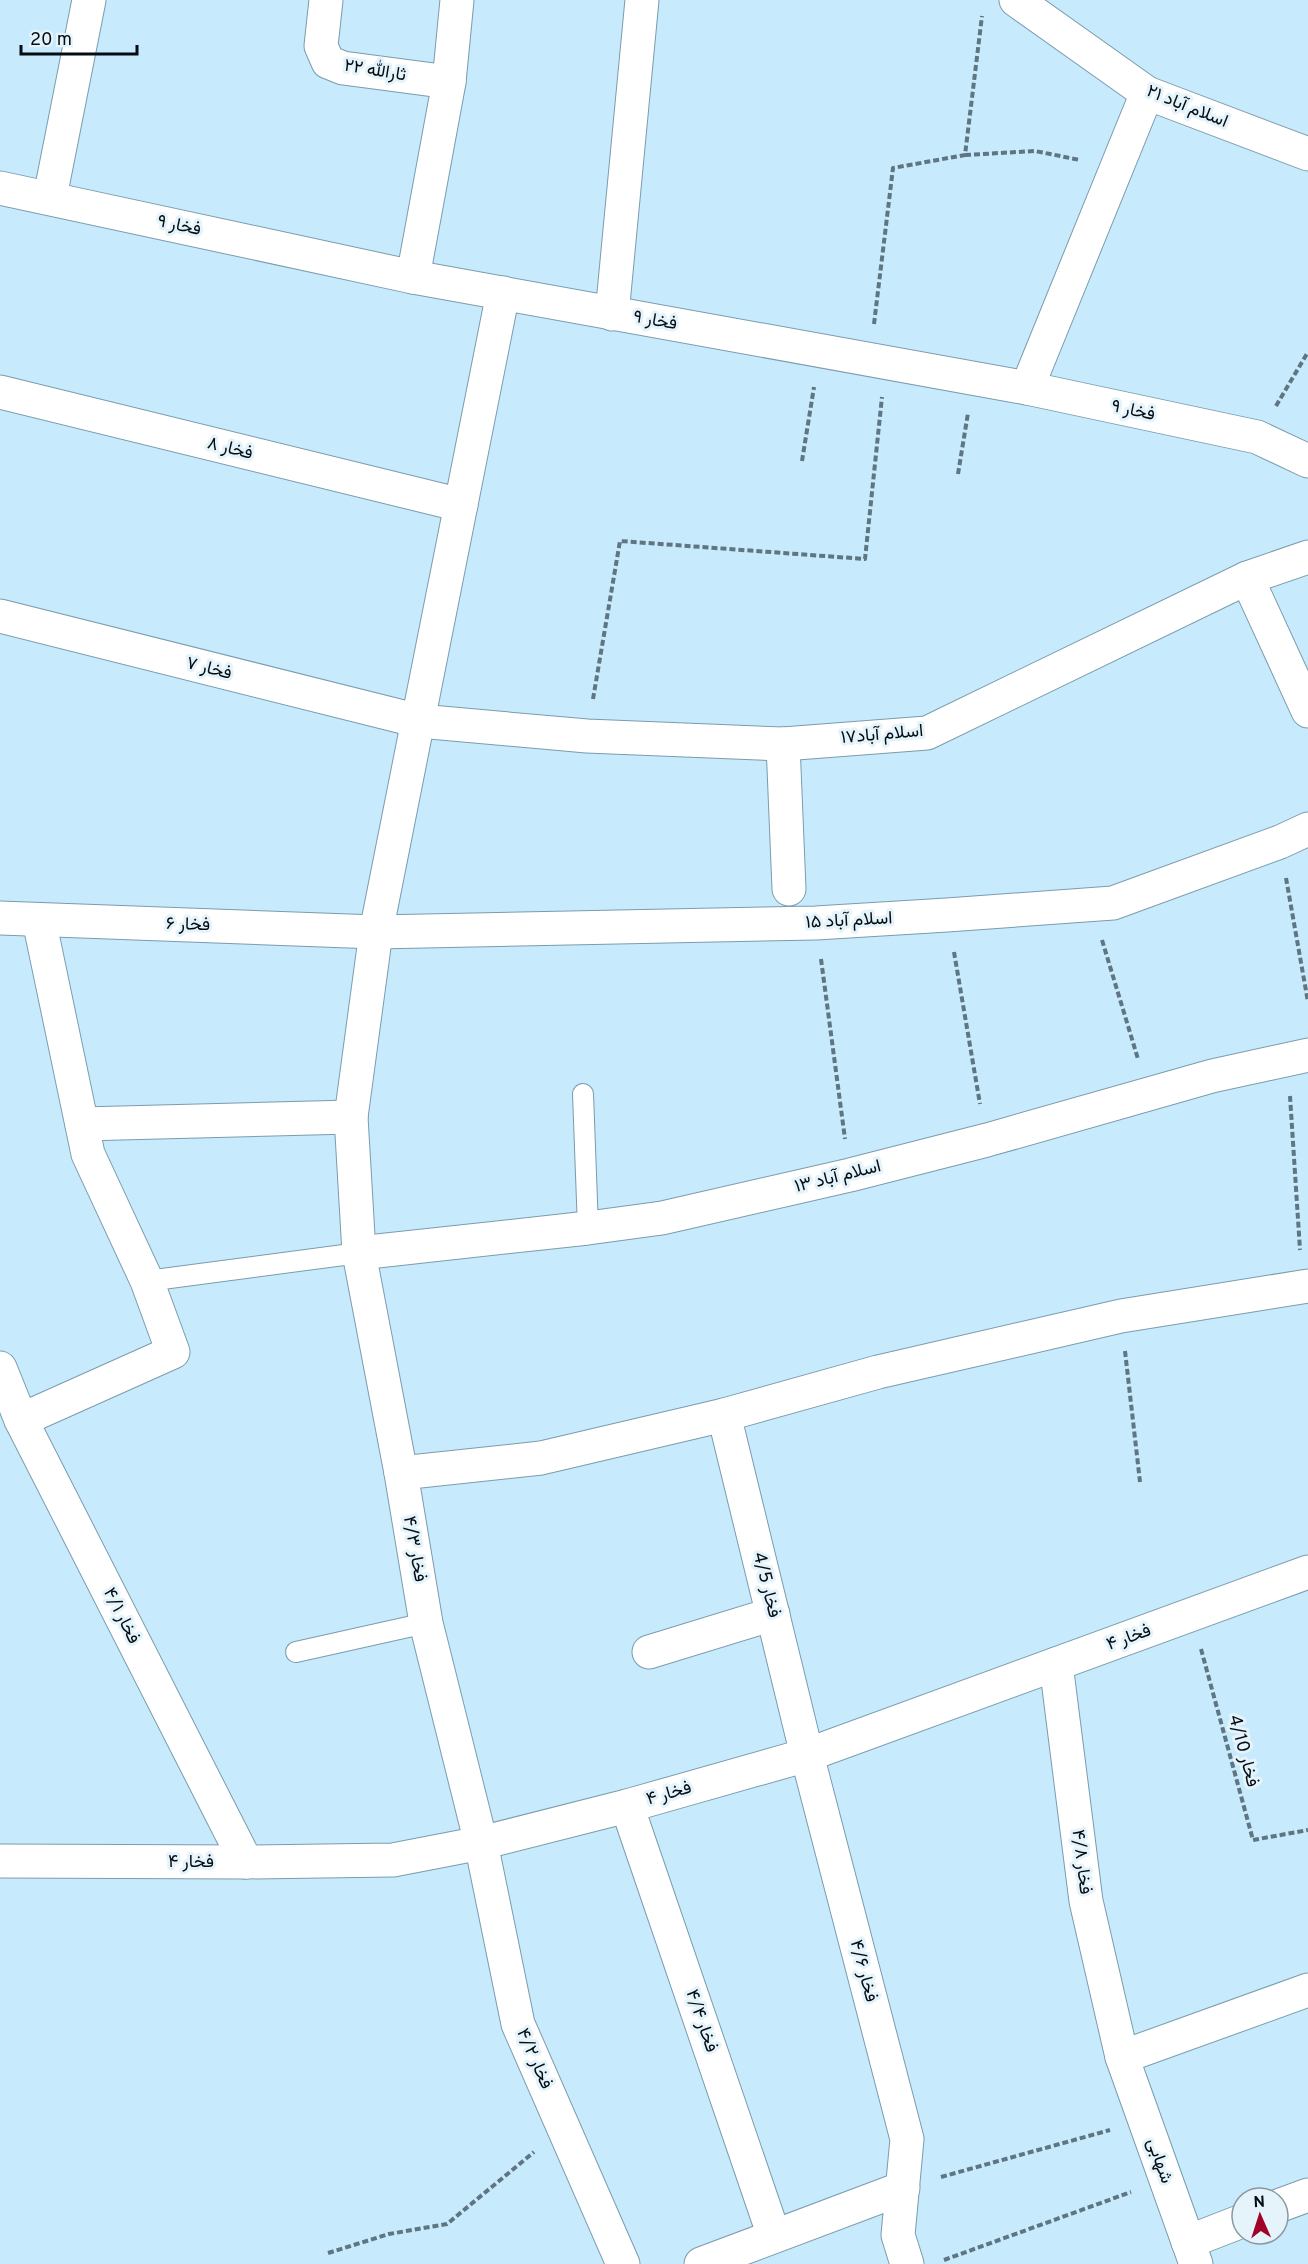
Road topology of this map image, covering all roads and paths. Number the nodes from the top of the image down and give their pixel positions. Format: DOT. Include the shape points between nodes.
graph roads {
  1 [pos="89,0"];
  2 [pos="326,0"];
  3 [pos="457,0"];
  4 [pos="642,0"];
  5 [pos="1016,0"];
  6 [pos="983,11"];
  7 [pos="449,82"];
  8 [pos="1147,93"];
  9 [pos="1308,154"];
  10 [pos="965,155"];
  11 [pos="1117,166"];
  12 [pos="0,188"];
  13 [pos="50,197"];
  14 [pos="413,277"];
  15 [pos="502,293"];
  16 [pos="612,314"];
  17 [pos="819,351"];
  18 [pos="1308,352"];
  19 [pos="878,362"];
  20 [pos="974,379"];
  21 [pos="1027,388"];
  22 [pos="0,392"];
  23 [pos="1257,437"];
  24 [pos="802,461"];
  25 [pos="1308,461"];
  26 [pos="958,474"];
  27 [pos="460,505"];
  28 [pos="1308,557"];
  29 [pos="1247,578"];
  30 [pos="0,616"];
  31 [pos="1308,711"];
  32 [pos="419,721"];
  33 [pos="587,736"];
  34 [pos="783,744"];
  35 [pos="1294,835"];
  36 [pos="789,889"];
  37 [pos="1091,905"];
  38 [pos="947,915"];
  39 [pos="0,918"];
  40 [pos="39,920"];
  41 [pos="816,923"];
  42 [pos="376,933"];
  43 [pos="1308,1002"];
  44 [pos="1298,1057"];
  45 [pos="583,1094"];
  46 [pos="1149,1094"];
  47 [pos="351,1117"];
  48 [pos="82,1124"];
  49 [pos="987,1140"];
  50 [pos="850,1174"];
  51 [pos="588,1228"];
  52 [pos="358,1253"];
  53 [pos="147,1281"];
  54 [pos="1305,1286"];
  55 [pos="1121,1316"];
  56 [pos="0,1368"];
  57 [pos="724,1415"];
  58 [pos="21,1420"];
  59 [pos="401,1473"];
  60 [pos="1140,1482"];
  61 [pos="1308,1572"];
  62 [pos="773,1614"];
  63 [pos="1192,1615"];
  64 [pos="426,1623"];
  65 [pos="296,1652"];
  66 [pos="649,1652"];
  67 [pos="1056,1664"];
  68 [pos="807,1755"];
  69 [pos="627,1806"];
  70 [pos="1308,1830"];
  71 [pos="481,1843"];
  72 [pos="0,1861"];
  73 [pos="246,1862"];
  74 [pos="1308,1990"];
  75 [pos="1122,2057"];
  76 [pos="1145,2120"];
  77 [pos="565,2127"];
  78 [pos="1166,2180"];
  79 [pos="903,2188"];
  80 [pos="1308,2195"];
  81 [pos="1290,2202"];
  82 [pos="1230,2229"];
  83 [pos="774,2236"];
  84 [pos="328,2253"];
  85 [pos="1192,2253"];
  86 [pos="943,2260"];
  87 [pos="623,2264"];
  88 [pos="701,2264"];
  89 [pos="906,2264"];
  1 -- 13 [label="street"];
  2 -- 7 [label="street, ثارالله ۲۲" via="321,46 328,62 343,68"];
  3 -- 7 [label="street"];
  4 -- 16 [label="street"];
  5 -- 8 [label="street, اسلام آباد ۲۱"];
  6 -- 10 [label="path"];
  7 -- 14 [label="street"];
  8 -- 9 [label="street, اسلام آباد ۲۱"];
  8 -- 11 [label="street"];
  10 -- 11 [label="path" via="1035,151"];
  10 -- 19 [label="path" via="893,168"];
  11 -- 21 [label="street"];
  12 -- 13 [label="street, فخار ۹"];
  13 -- 14 [label="street, فخار ۹"];
  14 -- 15 [label="street, فخار ۹"];
  15 -- 16 [label="street, فخار ۹"];
  15 -- 27 [label="street, فخار ۴/۳"];
  16 -- 17 [label="street, فخار ۹"];
  17 -- 19 [label="street, فخار ۹"];
  17 -- 24 [label="path"];
  18 -- 23 [label="path"];
  19 -- 20 [label="street, فخار ۹"];
  19 -- 33 [label="path" via="865,559 620,541"];
  20 -- 21 [label="street, فخار ۹"];
  20 -- 26 [label="path"];
  21 -- 23 [label="street, فخار ۹"];
  22 -- 27 [label="street, فخار ۸"];
  23 -- 25 [label="street, فخار ۹"];
  27 -- 32 [label="street, فخار ۴/۳"];
  28 -- 29 [label="street, اسلام آباد۱۷"];
  29 -- 31 [label="street"];
  29 -- 34 [label="street, اسلام آباد۱۷" via="927,733"];
  30 -- 32 [label="street, فخار ۷"];
  32 -- 33 [label="street, اسلام آباد۱۷"];
  32 -- 42 [label="street, فخار ۴/۳"];
  33 -- 34 [label="street, اسلام آباد۱۷"];
  34 -- 36 [label="street"];
  35 -- 37 [label="street, اسلام آباد ۱۵" via="1113,903"];
  35 -- 43 [label="path"];
  37 -- 38 [label="street, اسلام آباد ۱۵"];
  37 -- 46 [label="path"];
  38 -- 41 [label="street, اسلام آباد ۱۵"];
  38 -- 49 [label="path"];
  39 -- 40 [label="street, فخار ۶"];
  40 -- 42 [label="street, فخار ۶"];
  40 -- 48 [label="street"];
  41 -- 42 [label="street, اسلام آباد ۱۵"];
  41 -- 50 [label="path"];
  42 -- 47 [label="street, فخار ۴/۳"];
  44 -- 46 [label="street, اسلام آباد ۱۳"];
  44 -- 54 [label="path"];
  45 -- 51 [label="lane"];
  46 -- 49 [label="street, اسلام آباد ۱۳"];
  47 -- 48 [label="street"];
  47 -- 52 [label="street, فخار ۴/۳"];
  48 -- 53 [label="street" via="88,1155"];
  49 -- 50 [label="street, اسلام آباد ۱۳"];
  50 -- 51 [label="street, اسلام آباد ۱۳" via="662,1218"];
  51 -- 52 [label="street, اسلام آباد ۱۳"];
  52 -- 53 [label="lane"];
  52 -- 59 [label="street, فخار ۴/۳"];
  53 -- 58 [label="street" via="173,1352"];
  54 -- 55 [label="street"];
  55 -- 57 [label="street" via="878,1372"];
  55 -- 60 [label="path"];
  56 -- 58 [label="street, فخار ۴/۱"];
  57 -- 59 [label="street" via="541,1458"];
  57 -- 62 [label="street, فخار 4/5"];
  58 -- 73 [label="street, فخار ۴/۱"];
  59 -- 64 [label="street, فخار ۴/۳"];
  61 -- 63 [label="street, فخار ۴"];
  62 -- 66 [label="street"];
  62 -- 68 [label="street, فخار 4/5"];
  63 -- 67 [label="street, فخار ۴"];
  63 -- 70 [label="path, فخار 4/10" via="1253,1840"];
  64 -- 65 [label="lane"];
  64 -- 71 [label="street, فخار ۴/۳"];
  67 -- 68 [label="street, فخار ۴"];
  67 -- 75 [label="street, فخار ۴/۸" via="1086,1901"];
  68 -- 69 [label="street, فخار ۴"];
  68 -- 79 [label="street, فخار ۴/۶" via="907,2139"];
  69 -- 71 [label="street, فخار ۴"];
  69 -- 83 [label="street, فخار ۴/۴"];
  71 -- 73 [label="street, فخار ۴" via="393,1860"];
  71 -- 77 [label="street, فخار ۴/۲" via="518,2024"];
  72 -- 73 [label="street, فخار ۴"];
  74 -- 75 [label="street"];
  75 -- 76 [label="street, شهابی"];
  76 -- 78 [label="street, شهابی"];
  76 -- 79 [label="path"];
  77 -- 84 [label="path" via="447,2224 389,2234"];
  77 -- 87 [label="street, فخار ۴/۲"];
  78 -- 85 [label="street, شهابی"];
  78 -- 86 [label="path"];
  79 -- 83 [label="street"];
  79 -- 89 [label="street, فخار ۴/۶" via="898,2235"];
  80 -- 81 [label="street"];
  82 -- 85 [label="street"];
  83 -- 88 [label="street"];
}
